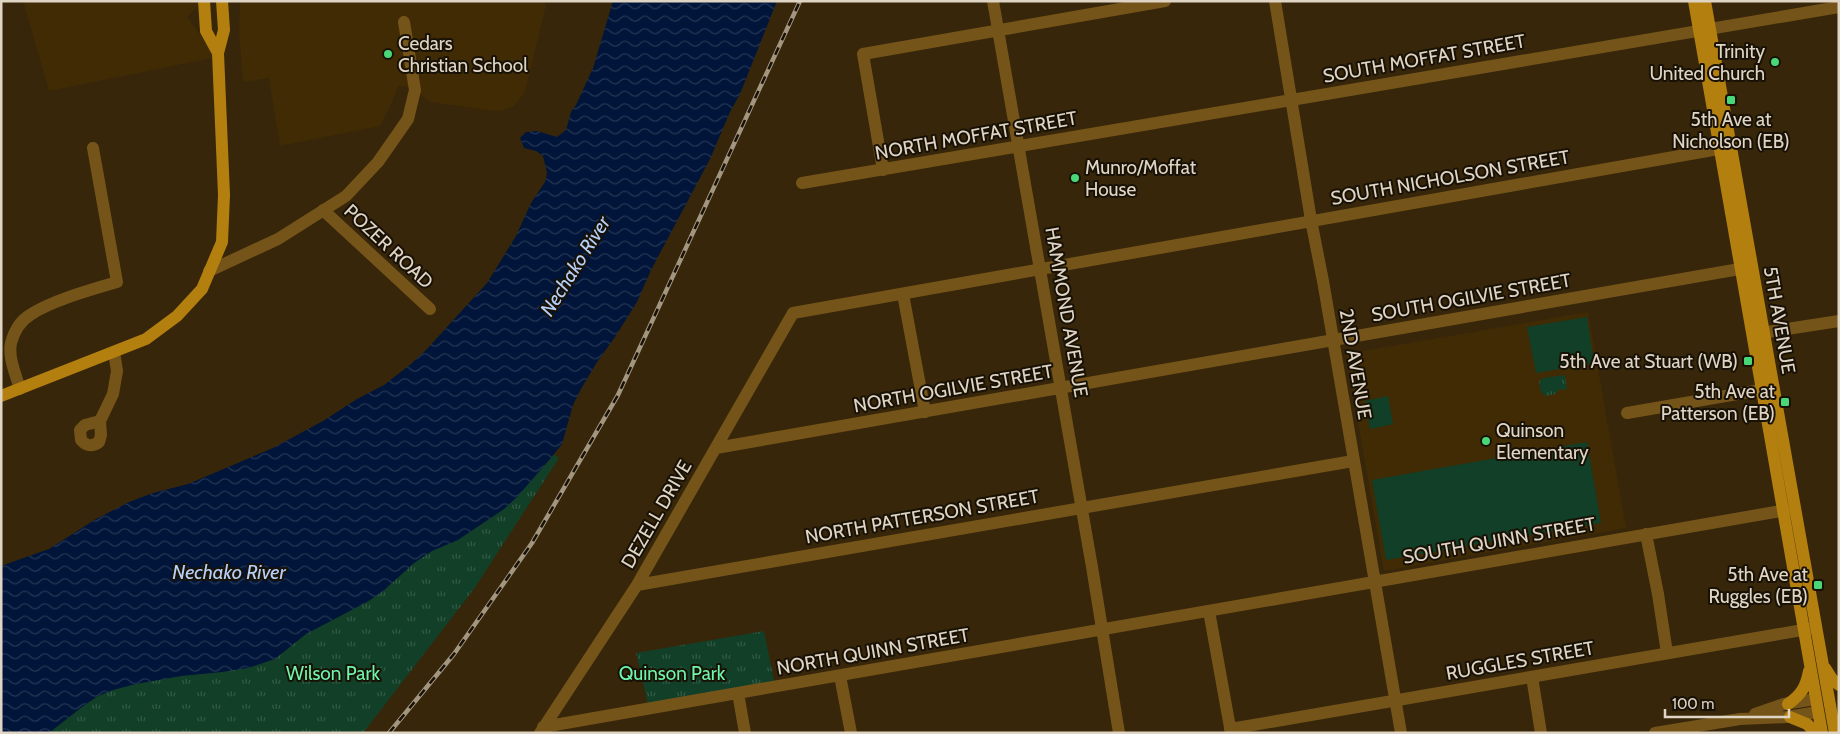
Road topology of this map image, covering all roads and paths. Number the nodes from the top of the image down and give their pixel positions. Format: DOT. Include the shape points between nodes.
graph roads {
  1 [pos="204,1"];
  2 [pos="222,1"];
  3 [pos="993,1"];
  4 [pos="1165,1"];
  5 [pos="1275,1"];
  6 [pos="1694,1"];
  7 [pos="1705,1"];
  8 [pos="1839,7"];
  9 [pos="404,22"];
  10 [pos="998,30"];
  11 [pos="1705,30"];
  12 [pos="218,53"];
  13 [pos="1292,100"];
  14 [pos="1155,123"];
  15 [pos="1019,147"];
  16 [pos="92,148"];
  17 [pos="1725,148"];
  18 [pos="883,170"];
  19 [pos="802,183"];
  20 [pos="323,210"];
  21 [pos="1311,220"];
  22 [pos="1747,268"];
  23 [pos="210,271"];
  24 [pos="1040,271"];
  25 [pos="903,294"];
  26 [pos="430,309"];
  27 [pos="793,314"];
  28 [pos="1839,321"];
  29 [pos="1758,333"];
  30 [pos="1333,341"];
  31 [pos="114,352"];
  32 [pos="1196,364"];
  33 [pos="1061,388"];
  34 [pos="1767,388"];
  35 [pos="20,389"];
  36 [pos="1,396"];
  37 [pos="925,412"];
  38 [pos="1627,413"];
  39 [pos="100,421"];
  40 [pos="716,448"];
  41 [pos="1354,461"];
  42 [pos="1082,508"];
  43 [pos="1789,510"];
  44 [pos="1646,534"];
  45 [pos="1376,581"];
  46 [pos="637,585"];
  47 [pos="1209,611"];
  48 [pos="1810,629"];
  49 [pos="1103,630"];
  50 [pos="1668,653"];
  51 [pos="1816,663"];
  52 [pos="840,676"];
  53 [pos="1532,677"];
  54 [pos="1839,685"];
  55 [pos="738,693"];
  56 [pos="1828,697"];
  57 [pos="1396,701"];
  58 [pos="1789,710"];
  59 [pos="1829,711"];
  60 [pos="542,730"];
  61 [pos="1230,731"];
  62 [pos="745,733"];
  63 [pos="851,733"];
  64 [pos="1119,733"];
  65 [pos="1401,733"];
  66 [pos="1541,733"];
  67 [pos="1655,733"];
  68 [pos="1816,733"];
  69 [pos="1822,733"];
  70 [pos="1835,733"];
  1 -- 12 [label="main road" via="206,31"];
  2 -- 12 [label="main road" via="224,30"];
  3 -- 10 [label="street, HAMMOND AVENUE"];
  4 -- 10 [label="street"];
  5 -- 13 [label="street, 2ND AVENUE"];
  6 -- 11 [label="main road, 5TH AVENUE"];
  7 -- 11 [label="main road, 5TH AVENUE"];
  8 -- 11 [label="street, SOUTH MOFFAT STREET"];
  9 -- 20 [label="street" via="415,90 408,119 378,162 346,196"];
  10 -- 15 [label="street, HAMMOND AVENUE"];
  10 -- 18 [label="street" via="863,54"];
  11 -- 13 [label="street, SOUTH MOFFAT STREET"];
  11 -- 17 [label="main road, 5TH AVENUE"];
  12 -- 23 [label="main road" via="224,195 222,242"];
  13 -- 14 [label="street, SOUTH MOFFAT STREET"];
  13 -- 21 [label="street, 2ND AVENUE"];
  14 -- 15 [label="street, NORTH MOFFAT STREET"];
  15 -- 18 [label="street, NORTH MOFFAT STREET"];
  15 -- 24 [label="street, HAMMOND AVENUE"];
  16 -- 35 [label="street" via="117,282 37,311 20,324 11,345 11,358"];
  17 -- 21 [label="street, SOUTH NICHOLSON STREET"];
  17 -- 22 [label="main road, 5TH AVENUE"];
  18 -- 19 [label="street, NORTH MOFFAT STREET"];
  20 -- 23 [label="street" via="278,239"];
  20 -- 26 [label="street, POZER ROAD"];
  21 -- 24 [label="street, SOUTH NICHOLSON STREET"];
  21 -- 30 [label="street, 2ND AVENUE"];
  22 -- 29 [label="main road, 5TH AVENUE"];
  22 -- 30 [label="street, SOUTH OGILVIE STREET"];
  23 -- 31 [label="main road" via="202,289 177,316 146,339"];
  24 -- 25 [label="street, SOUTH NICHOLSON STREET"];
  24 -- 33 [label="street, HAMMOND AVENUE"];
  25 -- 27 [label="street, SOUTH NICHOLSON STREET"];
  25 -- 37 [label="street"];
  27 -- 40 [label="street, DEZELL DRIVE"];
  28 -- 29 [label="street"];
  29 -- 34 [label="main road, 5TH AVENUE"];
  30 -- 32 [label="street, SOUTH OGILVIE STREET"];
  30 -- 41 [label="street, 2ND AVENUE"];
  31 -- 35 [label="main road"];
  31 -- 39 [label="street" via="117,371 113,394"];
  32 -- 33 [label="street, NORTH OGILVIE STREET"];
  33 -- 37 [label="street, NORTH OGILVIE STREET"];
  33 -- 42 [label="street, HAMMOND AVENUE"];
  34 -- 38 [label="street"];
  34 -- 43 [label="main road, 5TH AVENUE"];
  35 -- 36 [label="main road"];
  37 -- 40 [label="street, NORTH OGILVIE STREET"];
  40 -- 46 [label="street, DEZELL DRIVE"];
  41 -- 42 [label="street, NORTH PATTERSON STREET"];
  41 -- 45 [label="street, 2ND AVENUE"];
  42 -- 46 [label="street, NORTH PATTERSON STREET"];
  42 -- 49 [label="street, HAMMOND AVENUE"];
  43 -- 44 [label="street, SOUTH QUINN STREET"];
  43 -- 48 [label="main road, 5TH AVENUE"];
  44 -- 45 [label="street, SOUTH QUINN STREET"];
  44 -- 50 [label="street"];
  45 -- 47 [label="street, SOUTH QUINN STREET"];
  45 -- 57 [label="street, 2ND AVENUE"];
  46 -- 60 [label="street, DEZELL DRIVE"];
  47 -- 49 [label="street, NORTH QUINN STREET"];
  47 -- 61 [label="street"];
  48 -- 50 [label="street, RUGGLES STREET"];
  48 -- 51 [label="main road, 5TH AVENUE"];
  49 -- 52 [label="street, NORTH QUINN STREET"];
  49 -- 64 [label="street, HAMMOND AVENUE"];
  50 -- 53 [label="street, RUGGLES STREET"];
  51 -- 54 [label="main road"];
  51 -- 56 [label="main road, 5TH AVENUE"];
  51 -- 58 [label="main road"];
  52 -- 55 [label="street, NORTH QUINN STREET"];
  52 -- 63 [label="street"];
  53 -- 57 [label="street, RUGGLES STREET"];
  53 -- 66 [label="street"];
  55 -- 60 [label="street, NORTH QUINN STREET"];
  55 -- 62 [label="street"];
  56 -- 58 [label="street"];
  56 -- 59 [label="main road, 5TH AVENUE"];
  57 -- 61 [label="street, RUGGLES STREET"];
  57 -- 65 [label="street, 2ND AVENUE"];
  58 -- 59 [label="street"];
  58 -- 67 [label="street"];
  58 -- 68 [label="main road"];
  59 -- 69 [label="main road, 5TH AVENUE"];
  59 -- 70 [label="main road, 5TH AVENUE"];
}
